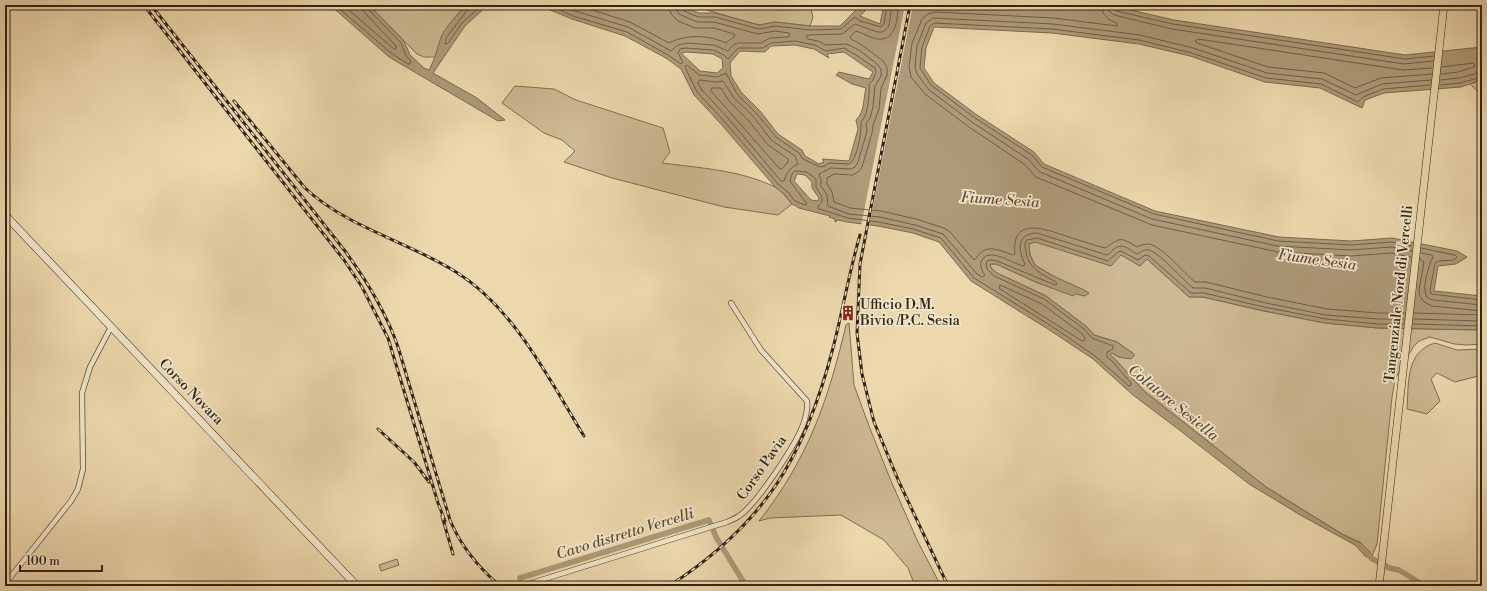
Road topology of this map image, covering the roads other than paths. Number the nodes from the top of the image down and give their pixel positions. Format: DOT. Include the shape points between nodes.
graph roads {
  1 [pos="1444,5"];
  2 [pos="5,215"];
  3 [pos="730,303"];
  4 [pos="111,327"];
  5 [pos="5,584"];
  6 [pos="357,586"];
  7 [pos="522,586"];
  8 [pos="1380,586"];
  1 -- 8 [label="main road, Tangenziale Nord di Vercelli"];
  2 -- 4 [label="main road, Corso Novara"];
  3 -- 7 [label="street, Corso Pavia" via="761,350 807,401 808,407 802,426 763,490 739,516 715,526"];
  4 -- 5 [label="street" via="90,367 82,393 83,469 78,489"];
  4 -- 6 [label="main road, Corso Novara"];
}
